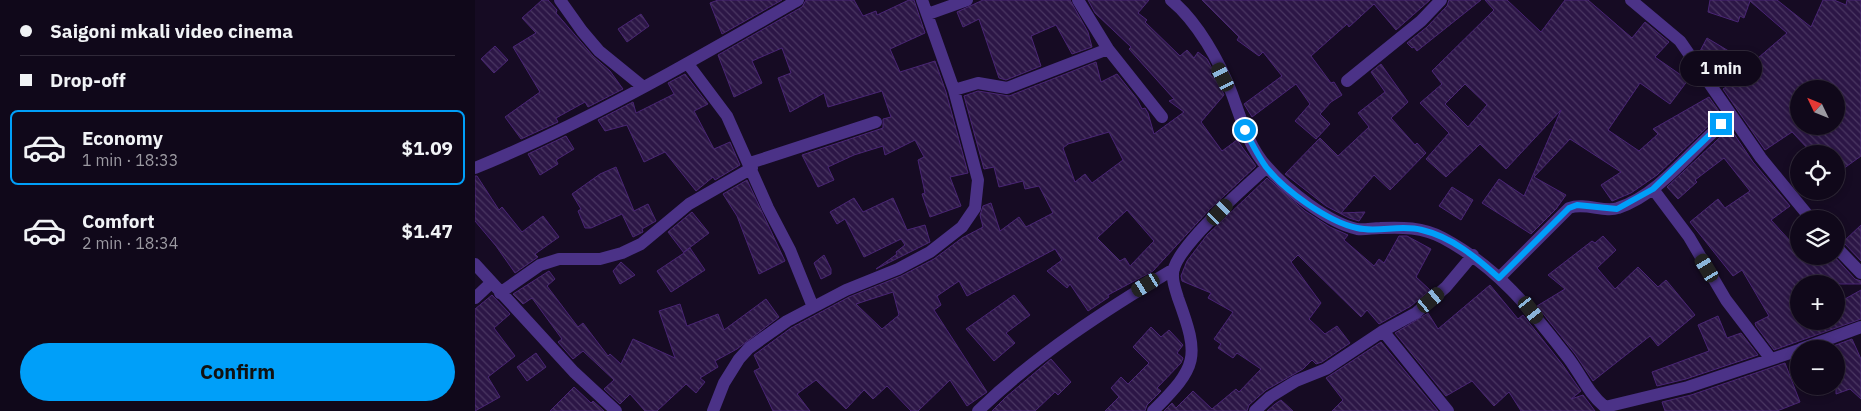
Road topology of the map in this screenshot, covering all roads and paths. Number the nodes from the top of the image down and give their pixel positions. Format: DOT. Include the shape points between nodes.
graph roads {
  1 [pos="560,0"];
  2 [pos="798,0"];
  3 [pos="923,0"];
  4 [pos="967,0"];
  5 [pos="1078,0"];
  6 [pos="1171,0"];
  7 [pos="1441,0"];
  8 [pos="1631,0"];
  9 [pos="928,14"];
  10 [pos="1109,49"];
  11 [pos="688,64"];
  12 [pos="1347,81"];
  13 [pos="642,86"];
  14 [pos="954,90"];
  15 [pos="1732,116"];
  16 [pos="1162,117"];
  17 [pos="876,122"];
  18 [pos="751,166"];
  19 [pos="1267,167"];
  20 [pos="475,168"];
  21 [pos="1653,189"];
  22 [pos="1804,210"];
  23 [pos="1473,255"];
  24 [pos="1845,257"];
  25 [pos="475,264"];
  26 [pos="1174,269"];
  27 [pos="1861,274"];
  28 [pos="1499,278"];
  29 [pos="491,283"];
  30 [pos="500,293"];
  31 [pos="475,298"];
  32 [pos="813,307"];
  33 [pos="1861,327"];
  34 [pos="1383,331"];
  35 [pos="1825,340"];
  36 [pos="1790,352"];
  37 [pos="1771,359"];
  38 [pos="1603,409"];
  39 [pos="615,411"];
  40 [pos="713,411"];
  41 [pos="978,411"];
  42 [pos="1153,411"];
  43 [pos="1255,411"];
  44 [pos="1448,411"];
  1 -- 13 [label="street" via="599,50"];
  2 -- 11 [label="street"];
  3 -- 9 [label="street"];
  4 -- 9 [label="street"];
  5 -- 10 [label="street"];
  6 -- 19 [label="street" via="1193,22 1207,44 1232,93 1242,122"];
  7 -- 12 [label="street" via="1421,21"];
  8 -- 15 [label="street" via="1680,41"];
  9 -- 14 [label="street"];
  10 -- 14 [label="street" via="1007,88 978,83"];
  10 -- 16 [label="street"];
  11 -- 13 [label="street"];
  11 -- 18 [label="street" via="727,116"];
  13 -- 20 [label="street" via="531,145"];
  14 -- 32 [label="street" via="978,180 975,208 962,227 930,252 898,270"];
  15 -- 21 [label="street" via="1711,132"];
  15 -- 22 [label="street"];
  17 -- 18 [label="street"];
  18 -- 30 [label="street" via="689,204 641,244 600,260 559,259 540,265"];
  18 -- 32 [label="street"];
  19 -- 23 [label="street" via="1295,195 1357,229 1421,229"];
  19 -- 26 [label="street" via="1182,252"];
  21 -- 28 [label="street" via="1617,209 1577,205 1569,208"];
  21 -- 37 [label="street" via="1689,237 1726,300"];
  23 -- 28 [label="street"];
  23 -- 34 [label="street" via="1446,288 1416,313"];
  24 -- 27 [label="street"];
  25 -- 29 [label="street"];
  26 -- 41 [label="street" via="1119,302 1048,353"];
  26 -- 42 [label="street" via="1173,282 1191,333 1192,363 1181,383"];
  28 -- 38 [label="street" via="1521,297"];
  29 -- 30 [label="street"];
  29 -- 31 [label="street"];
  30 -- 39 [label="street"];
  32 -- 40 [label="street" via="787,321 739,359 724,383"];
  33 -- 35 [label="street"];
  34 -- 43 [label="street" via="1326,369 1296,381 1270,397"];
  34 -- 44 [label="street"];
  36 -- 37 [label="street"];
  37 -- 38 [label="street" via="1688,387"];
}
